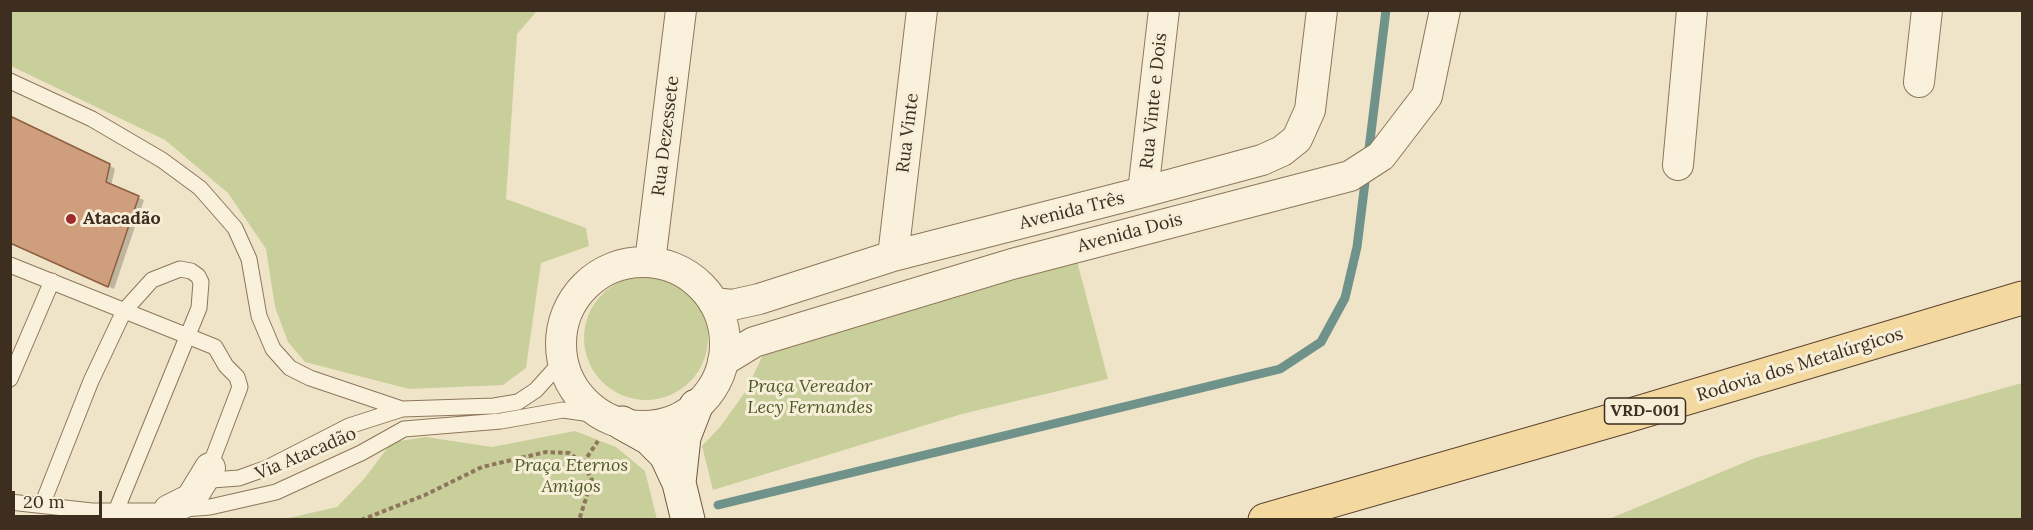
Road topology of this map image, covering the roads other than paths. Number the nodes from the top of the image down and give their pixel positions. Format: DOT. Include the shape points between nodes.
graph roads {
  1 [pos="681,10"];
  2 [pos="922,10"];
  3 [pos="1164,10"];
  4 [pos="1322,10"];
  5 [pos="1445,10"];
  6 [pos="1692,10"];
  7 [pos="1927,10"];
  8 [pos="10,81"];
  9 [pos="1919,82"];
  10 [pos="1677,165"];
  11 [pos="1143,192"];
  12 [pos="893,256"];
  13 [pos="650,262"];
  14 [pos="10,265"];
  15 [pos="52,281"];
  16 [pos="2022,298"];
  17 [pos="714,303"];
  18 [pos="124,311"];
  19 [pos="187,335"];
  20 [pos="563,360"];
  21 [pos="723,361"];
  22 [pos="10,379"];
  23 [pos="696,406"];
  24 [pos="402,410"];
  25 [pos="617,422"];
  26 [pos="210,468"];
  27 [pos="679,483"];
  28 [pos="10,502"];
  29 [pos="42,505"];
  30 [pos="169,510"];
  31 [pos="116,511"];
  32 [pos="688,519"];
  33 [pos="1265,519"];
  1 -- 13 [label="street, Rua Dezessete"];
  2 -- 12 [label="street, Rua Vinte"];
  3 -- 11 [label="street, Rua Vinte e Dois"];
  4 -- 11 [label="street, Avenida Três" via="1310,110 1297,139 1262,160"];
  5 -- 21 [label="street, Avenida Dois" via="1427,96 1381,156 1350,176 1012,264 754,342"];
  6 -- 10 [label="street"];
  7 -- 9 [label="street"];
  8 -- 24 [label="lane, Via Atacadão" via="93,119 200,188 235,228 249,259 259,316 273,349 290,368"];
  11 -- 12 [label="street, Avenida Três"];
  12 -- 17 [label="street, Avenida Três" via="759,299 732,305"];
  13 -- 17 [label="street" via="687,274"];
  13 -- 20 [label="street" via="628,263 608,270 575,298 565,318"];
  14 -- 15 [label="lane"];
  15 -- 18 [label="lane"];
  15 -- 22 [label="lane"];
  16 -- 33 [label="main road, Rodovia dos Metalúrgicos / VRD-001"];
  17 -- 21 [label="street" via="724,331"];
  18 -- 19 [label="lane"];
  18 -- 19 [label="lane" via="152,280 180,269 191,271 198,276 202,292"];
  18 -- 29 [label="lane" via="91,381"];
  19 -- 26 [label="lane" via="215,348 237,376 240,387"];
  19 -- 31 [label="lane"];
  20 -- 24 [label="lane, Via Atacadão" via="536,390 518,402"];
  20 -- 25 [label="street" via="579,396"];
  21 -- 23 [label="street" via="708,393"];
  23 -- 25 [label="street" via="669,422"];
  23 -- 27 [label="street" via="684,436"];
  24 -- 26 [label="lane, Via Atacadão" via="349,426 239,478 212,480"];
  25 -- 27 [label="street" via="657,444 672,464"];
  25 -- 30 [label="lane, Via Atacadão" via="563,410 501,422 404,429 276,492 210,507"];
  26 -- 30 [label="street" via="191,499"];
  27 -- 32 [label="street"];
  28 -- 29 [label="lane, Via Atacadão"];
  29 -- 31 [label="lane, Via Atacadão"];
  30 -- 31 [label="lane, Via Atacadão"];
}
